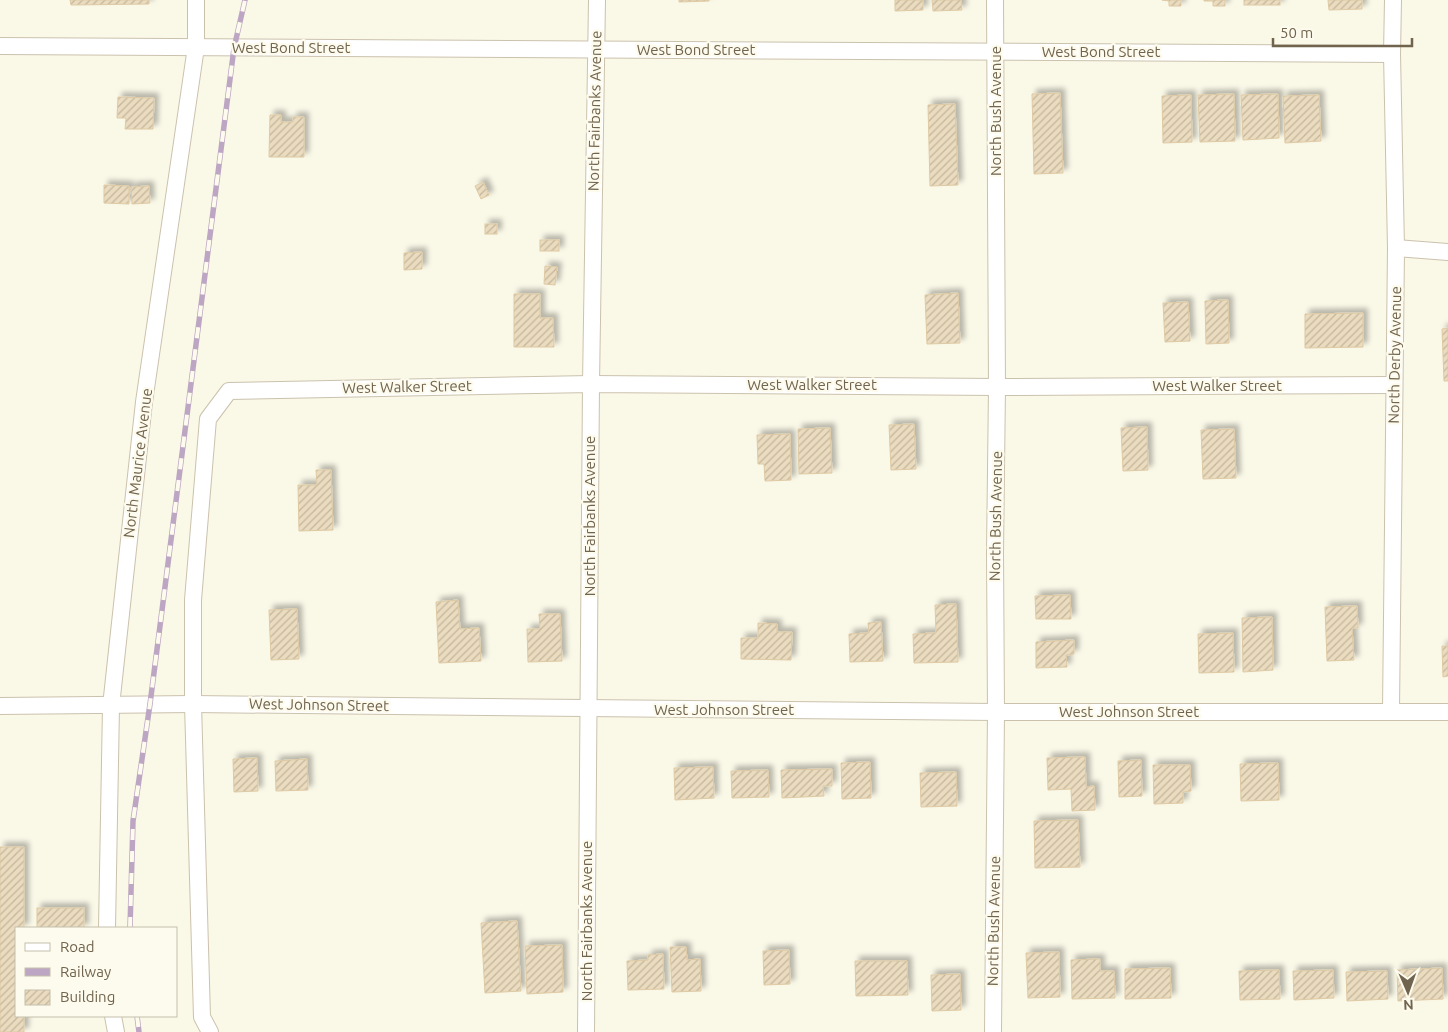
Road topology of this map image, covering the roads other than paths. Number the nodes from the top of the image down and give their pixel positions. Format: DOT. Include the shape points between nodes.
graph roads {
  1 [pos="196,0"];
  2 [pos="597,0"];
  3 [pos="995,0"];
  4 [pos="1393,0"];
  5 [pos="0,46"];
  6 [pos="196,47"];
  7 [pos="596,50"];
  8 [pos="995,52"];
  9 [pos="1392,54"];
  10 [pos="1396,248"];
  11 [pos="1448,252"];
  12 [pos="591,384"];
  13 [pos="1394,385"];
  14 [pos="997,387"];
  15 [pos="193,704"];
  16 [pos="0,706"];
  17 [pos="111,706"];
  18 [pos="589,709"];
  19 [pos="1391,711"];
  20 [pos="996,712"];
  21 [pos="1448,712"];
  22 [pos="107,927"];
  23 [pos="113,1017"];
  24 [pos="116,1032"];
  25 [pos="210,1032"];
  26 [pos="586,1032"];
  27 [pos="993,1032"];
  1 -- 6 [label="street, North Maurice Avenue"];
  2 -- 7 [label="street, North Fairbanks Avenue"];
  3 -- 8 [label="street, North Bush Avenue"];
  4 -- 9 [label="street, North Derby Avenue"];
  5 -- 6 [label="street, West Bond Street"];
  6 -- 7 [label="street, West Bond Street"];
  6 -- 17 [label="street, North Maurice Avenue" via="144,402"];
  7 -- 8 [label="street, West Bond Street"];
  7 -- 12 [label="street, North Fairbanks Avenue"];
  8 -- 9 [label="street, West Bond Street"];
  8 -- 14 [label="street, North Bush Avenue"];
  9 -- 10 [label="street, North Derby Avenue"];
  10 -- 11 [label="street"];
  10 -- 13 [label="street, North Derby Avenue"];
  12 -- 14 [label="street, West Walker Street"];
  12 -- 15 [label="street, West Walker Street" via="229,391 208,419 193,600"];
  12 -- 18 [label="street, North Fairbanks Avenue"];
  13 -- 14 [label="street, West Walker Street"];
  13 -- 19 [label="street, North Derby Avenue"];
  14 -- 20 [label="street, North Bush Avenue"];
  15 -- 17 [label="street, West Johnson Street"];
  15 -- 18 [label="street, West Johnson Street"];
  15 -- 25 [label="street" via="202,1017"];
  16 -- 17 [label="street, West Johnson Street"];
  17 -- 22 [label="street, North Maurice Avenue"];
  18 -- 20 [label="street, West Johnson Street"];
  18 -- 26 [label="street, North Fairbanks Avenue"];
  19 -- 20 [label="street, West Johnson Street"];
  19 -- 21 [label="street, West Johnson Street"];
  20 -- 27 [label="street, North Bush Avenue"];
  23 -- 24 [label="street"];
}
